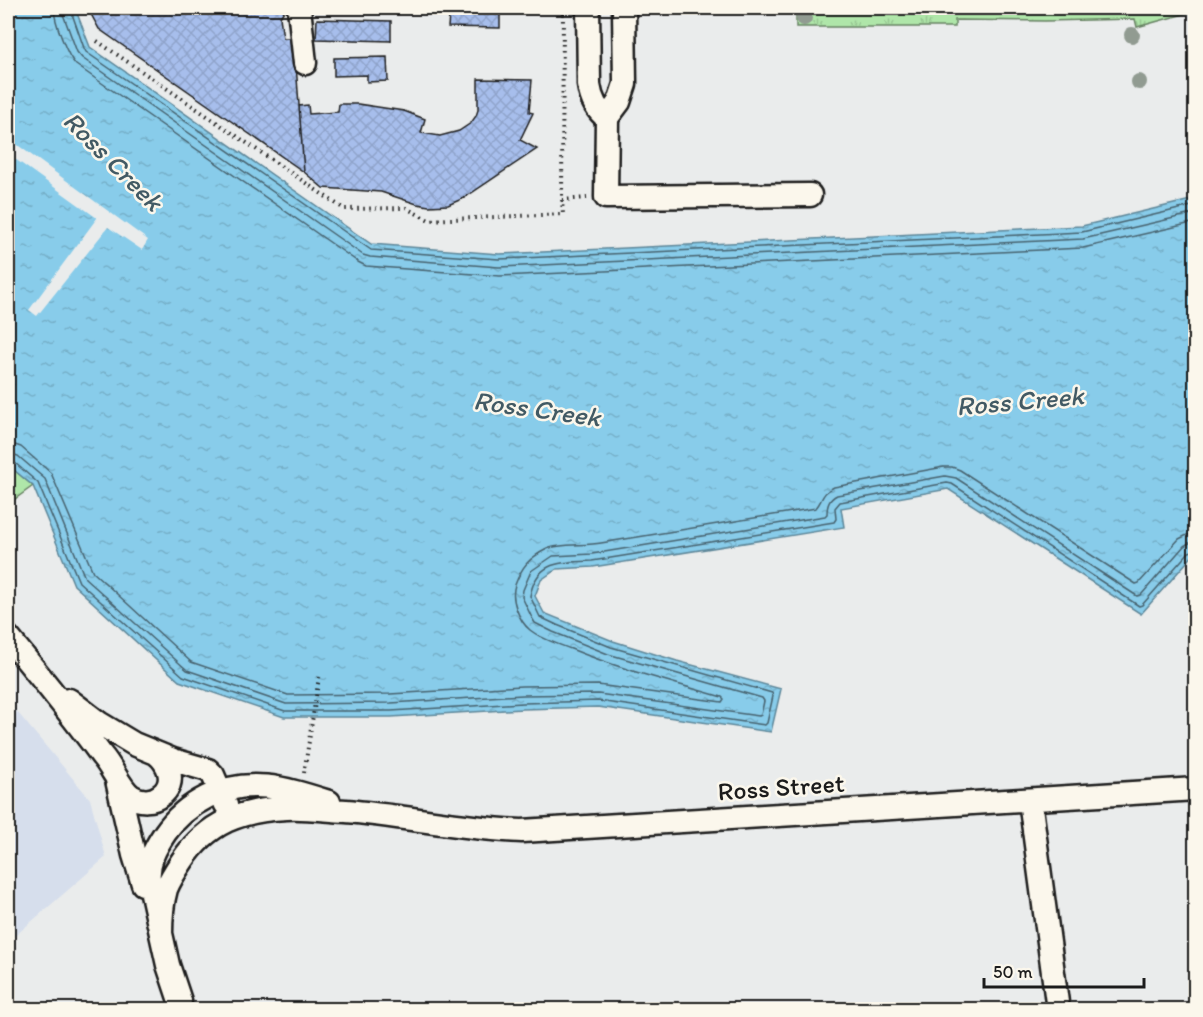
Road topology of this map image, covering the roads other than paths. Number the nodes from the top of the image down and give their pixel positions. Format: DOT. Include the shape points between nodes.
graph roads {
  1 [pos="299,8"];
  2 [pos="588,8"];
  3 [pos="624,8"];
  4 [pos="306,63"];
  5 [pos="607,118"];
  6 [pos="810,195"];
  7 [pos="8,637"];
  8 [pos="34,669"];
  9 [pos="156,753"];
  10 [pos="116,776"];
  11 [pos="1196,789"];
  12 [pos="221,791"];
  13 [pos="156,798"];
  14 [pos="1030,800"];
  15 [pos="371,813"];
  16 [pos="231,818"];
  17 [pos="128,829"];
  18 [pos="161,934"];
  19 [pos="180,1001"];
  20 [pos="1058,1010"];
  1 -- 4 [label="street"];
  2 -- 5 [label="street" via="590,94"];
  3 -- 5 [label="street" via="625,84 619,102"];
  5 -- 6 [label="street" via="606,197"];
  7 -- 8 [label="street"];
  8 -- 9 [label="street" via="99,723"];
  8 -- 10 [label="street"];
  9 -- 12 [label="street" via="208,770"];
  9 -- 13 [label="street" via="166,763 170,777 166,790"];
  10 -- 13 [label="street" via="135,799"];
  10 -- 17 [label="street"];
  11 -- 14 [label="street, Ross Street"];
  12 -- 15 [label="street, Ross Street" via="244,786 278,788"];
  12 -- 16 [label="street"];
  12 -- 18 [label="street, Ross Street" via="182,813 152,854 149,880"];
  13 -- 17 [label="street" via="144,816"];
  14 -- 15 [label="street, Ross Street" via="522,831"];
  14 -- 20 [label="street"];
  15 -- 16 [label="street, Ross Street" via="288,808"];
  16 -- 18 [label="street, Ross Street" via="206,832 171,877"];
  17 -- 18 [label="street"];
  18 -- 19 [label="street"];
}
